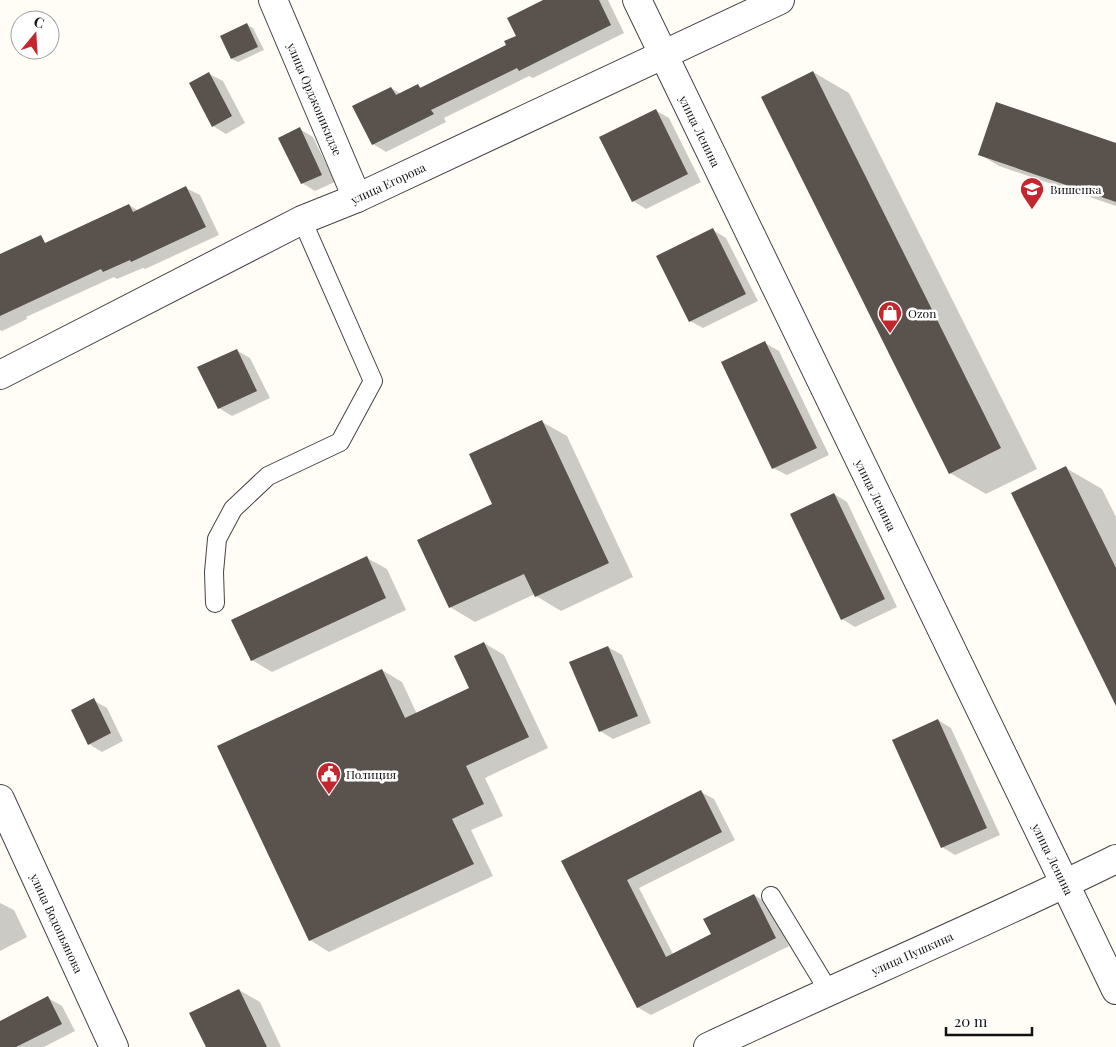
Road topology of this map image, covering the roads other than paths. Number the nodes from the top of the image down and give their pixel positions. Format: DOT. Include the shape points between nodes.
graph roads {
  1 [pos="272,0"];
  2 [pos="637,0"];
  3 [pos="780,0"];
  4 [pos="663,54"];
  5 [pos="357,198"];
  6 [pos="302,220"];
  7 [pos="0,374"];
  8 [pos="215,603"];
  9 [pos="0,799"];
  10 [pos="1116,858"];
  11 [pos="1065,884"];
  12 [pos="771,896"];
  13 [pos="1116,990"];
  14 [pos="822,993"];
  15 [pos="114,1047"];
  16 [pos="708,1047"];
  1 -- 5 [label="street, улица Орджоникидзе"];
  2 -- 4 [label="street, улица Ленина"];
  3 -- 4 [label="street, улица Егорова"];
  4 -- 5 [label="street, улица Егорова"];
  4 -- 11 [label="street, улица Ленина"];
  5 -- 6 [label="street, улица Егорова"];
  6 -- 7 [label="street, улица Егорова"];
  6 -- 8 [label="lane" via="373,381 340,442 268,476 233,509 217,539"];
  9 -- 15 [label="street, улица Водопьянова"];
  10 -- 11 [label="street, улица Пушкина"];
  11 -- 13 [label="street, улица Ленина"];
  11 -- 14 [label="street, улица Пушкина"];
  12 -- 14 [label="lane" via="822,980"];
  14 -- 16 [label="street, улица Пушкина"];
}
